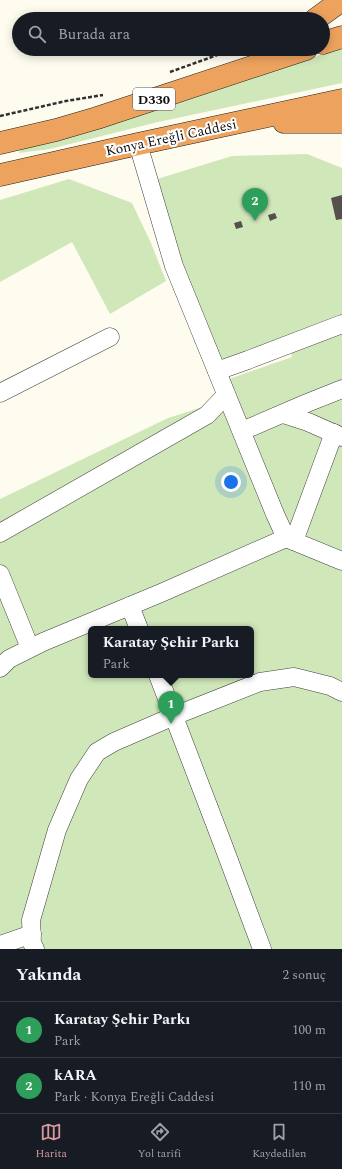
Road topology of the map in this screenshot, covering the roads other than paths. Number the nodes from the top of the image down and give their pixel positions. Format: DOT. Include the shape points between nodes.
graph roads {
  1 [pos="342,0"];
  2 [pos="326,12"];
  3 [pos="342,37"];
  4 [pos="330,41"];
  5 [pos="252,56"];
  6 [pos="285,56"];
  7 [pos="199,84"];
  8 [pos="342,100"];
  9 [pos="342,122"];
  10 [pos="238,123"];
  11 [pos="0,143"];
  12 [pos="138,144"];
  13 [pos="0,175"];
  14 [pos="342,324"];
  15 [pos="110,337"];
  16 [pos="217,371"];
  17 [pos="342,389"];
  18 [pos="0,393"];
  19 [pos="226,395"];
  20 [pos="283,414"];
  21 [pos="242,432"];
  22 [pos="338,435"];
  23 [pos="0,533"];
  24 [pos="290,539"];
  25 [pos="342,562"];
  26 [pos="0,574"];
  27 [pos="130,606"];
  28 [pos="138,626"];
  29 [pos="30,648"];
  30 [pos="0,668"];
  31 [pos="159,678"];
  32 [pos="342,692"];
  33 [pos="174,716"];
  34 [pos="33,942"];
  35 [pos="0,945"];
  36 [pos="262,949"];
  1 -- 2 [label="highway"];
  3 -- 4 [label="highway"];
  5 -- 7 [label="highway"];
  6 -- 7 [label="highway, D330"];
  7 -- 11 [label="highway, D330" via="56,130"];
  8 -- 10 [label="highway, Konya Ereğli Caddesi"];
  9 -- 10 [label="highway"];
  10 -- 12 [label="highway, Konya Ereğli Caddesi"];
  12 -- 13 [label="highway, Konya Ereğli Caddesi"];
  12 -- 16 [label="street" via="174,266"];
  14 -- 16 [label="street"];
  15 -- 18 [label="street"];
  16 -- 19 [label="street"];
  17 -- 20 [label="street"];
  19 -- 21 [label="street"];
  19 -- 23 [label="street" via="207,415"];
  20 -- 21 [label="street"];
  20 -- 22 [label="street"];
  21 -- 24 [label="street" via="275,514"];
  22 -- 24 [label="street"];
  24 -- 25 [label="street"];
  24 -- 27 [label="street"];
  26 -- 29 [label="street"];
  27 -- 28 [label="street"];
  27 -- 29 [label="street"];
  29 -- 30 [label="street" via="9,659"];
  31 -- 33 [label="street"];
  32 -- 33 [label="street" via="330,686 294,677 260,682"];
  33 -- 34 [label="street" via="97,752 79,779 57,830 31,920"];
  33 -- 36 [label="street"];
  34 -- 35 [label="street"];
}
